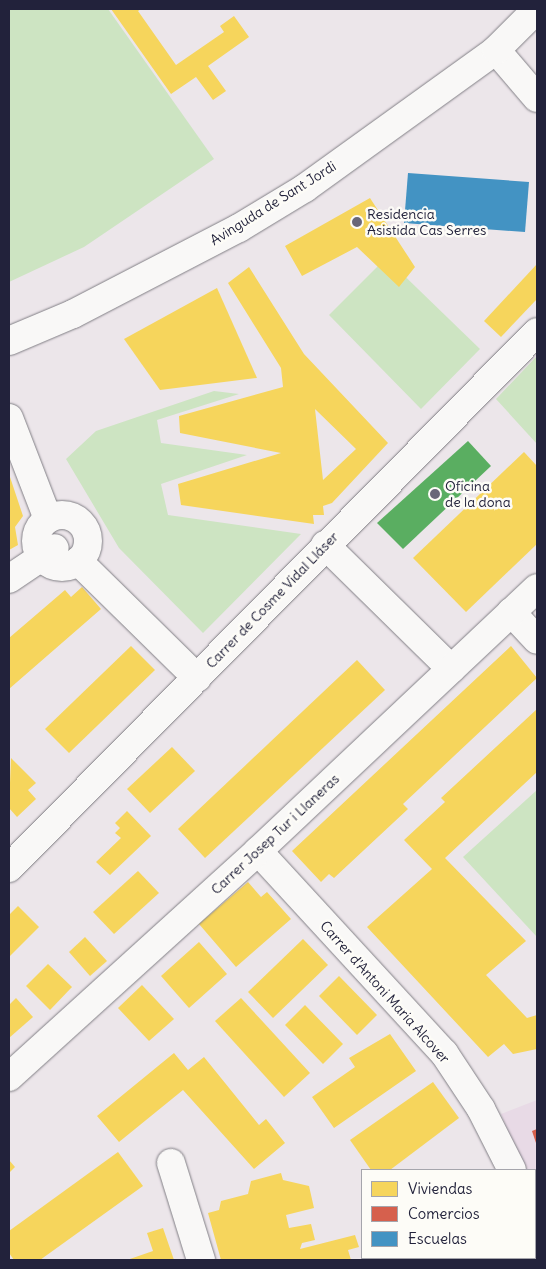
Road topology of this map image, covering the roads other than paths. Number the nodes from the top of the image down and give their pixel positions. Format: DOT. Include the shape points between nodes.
graph roads {
  1 [pos="537,9"];
  2 [pos="496,50"];
  3 [pos="537,98"];
  4 [pos="537,332"];
  5 [pos="9,341"];
  6 [pos="9,418"];
  7 [pos="48,519"];
  8 [pos="325,545"];
  9 [pos="59,555"];
  10 [pos="9,579"];
  11 [pos="537,588"];
  12 [pos="511,612"];
  13 [pos="537,640"];
  14 [pos="451,669"];
  15 [pos="197,678"];
  16 [pos="258,851"];
  17 [pos="9,868"];
  18 [pos="9,1078"];
  19 [pos="171,1162"];
  20 [pos="511,1169"];
  21 [pos="201,1260"];
  1 -- 2 [label="street, Avinguda de Sant Jordi"];
  2 -- 3 [label="street"];
  2 -- 5 [label="street, Avinguda de Sant Jordi" via="305,188 239,228 73,314"];
  4 -- 8 [label="street, Carrer de Cosme Vidal Lláser"];
  6 -- 7 [label="street"];
  7 -- 9 [label="street" via="38,530 35,544"];
  7 -- 9 [label="street" via="67,515 83,526 88,545"];
  8 -- 14 [label="street"];
  8 -- 15 [label="street, Carrer de Cosme Vidal Lláser"];
  9 -- 10 [label="street"];
  9 -- 15 [label="street"];
  11 -- 12 [label="street, Carrer Josep Tur i Llaneras"];
  12 -- 13 [label="street"];
  12 -- 14 [label="street, Carrer Josep Tur i Llaneras"];
  14 -- 16 [label="street, Carrer Josep Tur i Llaneras"];
  15 -- 17 [label="street, Carrer de Cosme Vidal Lláser"];
  16 -- 18 [label="street, Carrer Josep Tur i Llaneras"];
  16 -- 20 [label="street, Carrer d'Antoni Maria Alcover" via="444,1054 481,1109"];
  19 -- 21 [label="street"];
}
